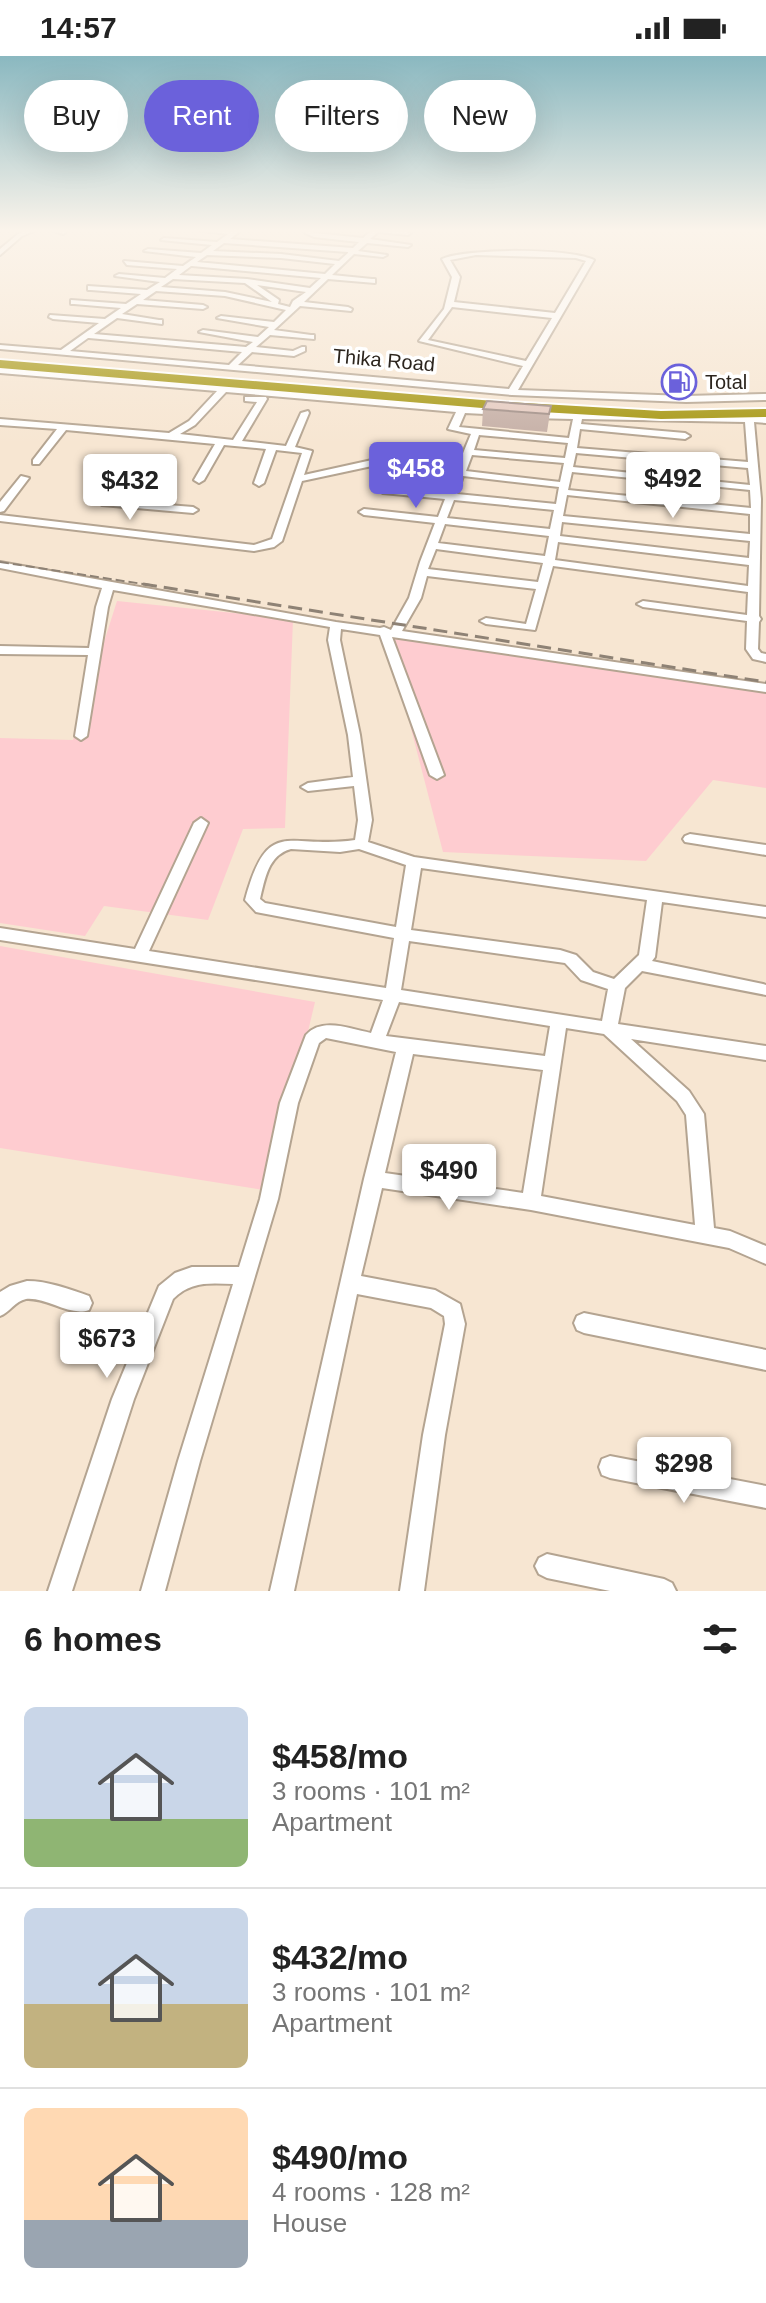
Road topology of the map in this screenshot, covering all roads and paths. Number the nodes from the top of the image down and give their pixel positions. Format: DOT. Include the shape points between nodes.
graph roads {
  1 [pos="140,301"];
  2 [pos="261,301"];
  3 [pos="281,301"];
  4 [pos="297,301"];
  5 [pos="451,301"];
  6 [pos="567,301"];
  7 [pos="74,302"];
  8 [pos="450,304"];
  9 [pos="134,305"];
  10 [pos="290,306"];
  11 [pos="203,307"];
  12 [pos="348,309"];
  13 [pos="118,316"];
  14 [pos="557,316"];
  15 [pos="53,317"];
  16 [pos="221,318"];
  17 [pos="109,322"];
  18 [pos="159,322"];
  19 [pos="271,329"];
  20 [pos="203,332"];
  21 [pos="89,336"];
  22 [pos="311,337"];
  23 [pos="259,340"];
  24 [pos="0,347"];
  25 [pos="302,349"];
  26 [pos="249,350"];
  27 [pos="62,353"];
  28 [pos="0,356"];
  29 [pos="103,356"];
  30 [pos="528,364"];
  31 [pos="232,366"];
  32 [pos="0,367"];
  33 [pos="153,372"];
  34 [pos="58,374"];
  35 [pos="333,375"];
  36 [pos="269,378"];
  37 [pos="224,389"];
  38 [pos="512,392"];
  39 [pos="216,397"];
  40 [pos="766,397"];
  41 [pos="766,405"];
  42 [pos="462,409"];
  43 [pos="305,413"];
  44 [pos="766,413"];
  45 [pos="749,420"];
  46 [pos="766,420"];
  47 [pos="0,422"];
  48 [pos="578,422"];
  49 [pos="13,423"];
  50 [pos="63,428"];
  51 [pos="476,432"];
  52 [pos="171,436"];
  53 [pos="685,436"];
  54 [pos="0,437"];
  55 [pos="221,442"];
  56 [pos="236,443"];
  57 [pos="272,447"];
  58 [pos="289,449"];
  59 [pos="469,452"];
  60 [pos="570,455"];
  61 [pos="766,459"];
  62 [pos="753,461"];
  63 [pos="36,462"];
  64 [pos="349,467"];
  65 [pos="462,473"];
  66 [pos="24,478"];
  67 [pos="299,479"];
  68 [pos="349,479"];
  69 [pos="199,480"];
  70 [pos="259,483"];
  71 [pos="563,488"];
  72 [pos="383,490"];
  73 [pos="759,495"];
  74 [pos="452,496"];
  75 [pos="106,503"];
  76 [pos="156,508"];
  77 [pos="0,509"];
  78 [pos="193,510"];
  79 [pos="364,512"];
  80 [pos="558,513"];
  81 [pos="760,517"];
  82 [pos="0,518"];
  83 [pos="442,521"];
  84 [pos="143,534"];
  85 [pos="554,536"];
  86 [pos="759,543"];
  87 [pos="432,545"];
  88 [pos="549,561"];
  89 [pos="0,565"];
  90 [pos="758,567"];
  91 [pos="422,572"];
  92 [pos="111,586"];
  93 [pos="540,586"];
  94 [pos="758,595"];
  95 [pos="643,604"];
  96 [pos="486,621"];
  97 [pos="759,621"];
  98 [pos="336,625"];
  99 [pos="390,631"];
  100 [pos="0,650"];
  101 [pos="94,652"];
  102 [pos="766,658"];
  103 [pos="766,688"];
  104 [pos="81,736"];
  105 [pos="437,775"];
  106 [pos="360,781"];
  107 [pos="308,787"];
  108 [pos="201,823"];
  109 [pos="690,839"];
  110 [pos="361,844"];
  111 [pos="766,850"];
  112 [pos="414,862"];
  113 [pos="655,896"];
  114 [pos="766,912"];
  115 [pos="0,934"];
  116 [pos="402,934"];
  117 [pos="140,955"];
  118 [pos="641,965"];
  119 [pos="617,986"];
  120 [pos="763,990"];
  121 [pos="392,995"];
  122 [pos="559,1021"];
  123 [pos="609,1029"];
  124 [pos="377,1039"];
  125 [pos="406,1047"];
  126 [pos="766,1053"];
  127 [pos="552,1064"];
  128 [pos="373,1179"];
  129 [pos="531,1202"];
  130 [pos="705,1236"];
  131 [pos="766,1255"];
  132 [pos="245,1276"];
  133 [pos="350,1283"];
  134 [pos="82,1303"];
  135 [pos="0,1307"];
  136 [pos="584,1323"];
  137 [pos="766,1360"];
  138 [pos="610,1467"];
  139 [pos="766,1497"];
  140 [pos="547,1566"];
  141 [pos="60,1591"];
  142 [pos="153,1591"];
  143 [pos="282,1591"];
  144 [pos="412,1591"];
  145 [pos="664,1591"];
  1 -- 9 [label="street"];
  2 -- 10 [label="street"];
  3 -- 10 [label="street"];
  4 -- 10 [label="street"];
  5 -- 8 [label="street"];
  6 -- 14 [label="street"];
  7 -- 9 [label="street"];
  8 -- 14 [label="street"];
  8 -- 30 [label="street" via="423,341"];
  9 -- 11 [label="street"];
  9 -- 13 [label="street"];
  10 -- 12 [label="street"];
  10 -- 19 [label="street"];
  13 -- 17 [label="street"];
  13 -- 18 [label="street"];
  14 -- 30 [label="street"];
  15 -- 17 [label="street"];
  16 -- 19 [label="street"];
  17 -- 21 [label="street"];
  19 -- 22 [label="street"];
  19 -- 23 [label="street"];
  20 -- 23 [label="street"];
  21 -- 26 [label="street"];
  21 -- 27 [label="street"];
  23 -- 26 [label="street"];
  24 -- 27 [label="street, Thika Road"];
  25 -- 26 [label="street" via="294,354"];
  26 -- 31 [label="street"];
  27 -- 29 [label="street, Thika Road"];
  28 -- 33 [label="highway, Thika Road"];
  29 -- 31 [label="street, Thika Road"];
  29 -- 33 [label="highway"];
  30 -- 38 [label="street"];
  31 -- 35 [label="street, Thika Road"];
  32 -- 33 [label="highway, Thika Road"];
  32 -- 34 [label="street, Thika Road"];
  33 -- 34 [label="highway"];
  33 -- 36 [label="highway, Thika Road"];
  33 -- 44 [label="highway, Thika Road" via="521,407 661,415"];
  34 -- 37 [label="street, Thika Road"];
  35 -- 36 [label="highway"];
  35 -- 38 [label="street, Thika Road"];
  36 -- 41 [label="highway, Thika Road" via="623,404"];
  37 -- 39 [label="street"];
  37 -- 42 [label="street, Thika Road"];
  38 -- 40 [label="street, Thika Road"];
  39 -- 52 [label="street"];
  39 -- 56 [label="street" via="263,399"];
  42 -- 48 [label="street, Thika Road"];
  42 -- 51 [label="street" via="453,429"];
  43 -- 58 [label="street"];
  45 -- 46 [label="street, Thika Road"];
  45 -- 48 [label="street, Thika Road"];
  45 -- 62 [label="street"];
  47 -- 49 [label="street"];
  48 -- 53 [label="street"];
  48 -- 60 [label="street"];
  49 -- 50 [label="street"];
  49 -- 54 [label="street"];
  50 -- 52 [label="street"];
  50 -- 63 [label="street"];
  51 -- 59 [label="street"];
  51 -- 60 [label="street"];
  52 -- 55 [label="street"];
  55 -- 56 [label="street"];
  55 -- 69 [label="street"];
  56 -- 57 [label="street"];
  57 -- 58 [label="street"];
  57 -- 70 [label="street"];
  58 -- 67 [label="street" via="307,451"];
  59 -- 60 [label="street"];
  59 -- 65 [label="street"];
  60 -- 62 [label="street"];
  60 -- 71 [label="street"];
  60 -- 73 [label="street"];
  61 -- 62 [label="street"];
  62 -- 73 [label="street"];
  64 -- 65 [label="street" via="372,463"];
  64 -- 67 [label="street"];
  64 -- 68 [label="street"];
  65 -- 71 [label="street"];
  65 -- 74 [label="street"];
  66 -- 77 [label="street"];
  67 -- 84 [label="street" via="277,541 270,545 254,548"];
  71 -- 80 [label="street"];
  71 -- 81 [label="street"];
  72 -- 74 [label="street"];
  73 -- 81 [label="street"];
  74 -- 80 [label="street"];
  74 -- 83 [label="street"];
  75 -- 76 [label="street"];
  76 -- 78 [label="street"];
  76 -- 84 [label="street"];
  79 -- 83 [label="street"];
  80 -- 85 [label="street"];
  80 -- 86 [label="street"];
  81 -- 86 [label="street"];
  82 -- 84 [label="street"];
  83 -- 85 [label="street"];
  83 -- 87 [label="street"];
  85 -- 88 [label="street"];
  85 -- 90 [label="street"];
  86 -- 90 [label="street"];
  87 -- 88 [label="street"];
  87 -- 91 [label="street"];
  88 -- 93 [label="street"];
  88 -- 94 [label="street"];
  89 -- 92 [label="street"];
  90 -- 94 [label="street"];
  91 -- 93 [label="street"];
  91 -- 99 [label="street" via="415,598"];
  92 -- 98 [label="street"];
  92 -- 101 [label="street" via="105,592"];
  93 -- 96 [label="street" via="531,628"];
  94 -- 97 [label="street"];
  95 -- 97 [label="street"];
  97 -- 102 [label="street" via="752,649"];
  98 -- 99 [label="street"];
  98 -- 106 [label="street" via="334,640"];
  99 -- 103 [label="street"];
  99 -- 105 [label="street"];
  100 -- 101 [label="street"];
  101 -- 104 [label="street"];
  106 -- 107 [label="street"];
  106 -- 110 [label="street" via="365,820"];
  108 -- 117 [label="street"];
  109 -- 111 [label="street"];
  110 -- 112 [label="street"];
  110 -- 116 [label="street" via="343,849 276,847 266,855 253,902 261,908"];
  112 -- 113 [label="street"];
  112 -- 116 [label="street"];
  113 -- 114 [label="street"];
  113 -- 118 [label="street" via="647,957"];
  115 -- 117 [label="street"];
  116 -- 119 [label="street" via="560,956 587,976"];
  116 -- 121 [label="street"];
  117 -- 121 [label="street"];
  118 -- 119 [label="street"];
  118 -- 120 [label="street"];
  119 -- 123 [label="street"];
  121 -- 122 [label="street"];
  121 -- 124 [label="street"];
  122 -- 123 [label="street"];
  122 -- 127 [label="street"];
  123 -- 126 [label="street"];
  123 -- 130 [label="street" via="683,1096 695,1114"];
  124 -- 125 [label="street"];
  124 -- 132 [label="street" via="326,1031 312,1040 289,1103 269,1199"];
  125 -- 127 [label="street"];
  125 -- 128 [label="street"];
  127 -- 129 [label="street"];
  128 -- 129 [label="street"];
  128 -- 133 [label="street"];
  129 -- 130 [label="street"];
  130 -- 131 [label="street"];
  132 -- 141 [label="street" via="193,1275 166,1293 123,1399"];
  132 -- 142 [label="street"];
  133 -- 143 [label="street"];
  133 -- 144 [label="street" via="435,1299 453,1311"];
  134 -- 135 [label="street" via="29,1288 10,1295"];
  136 -- 137 [label="street"];
  138 -- 139 [label="street"];
  140 -- 145 [label="street"];
}
